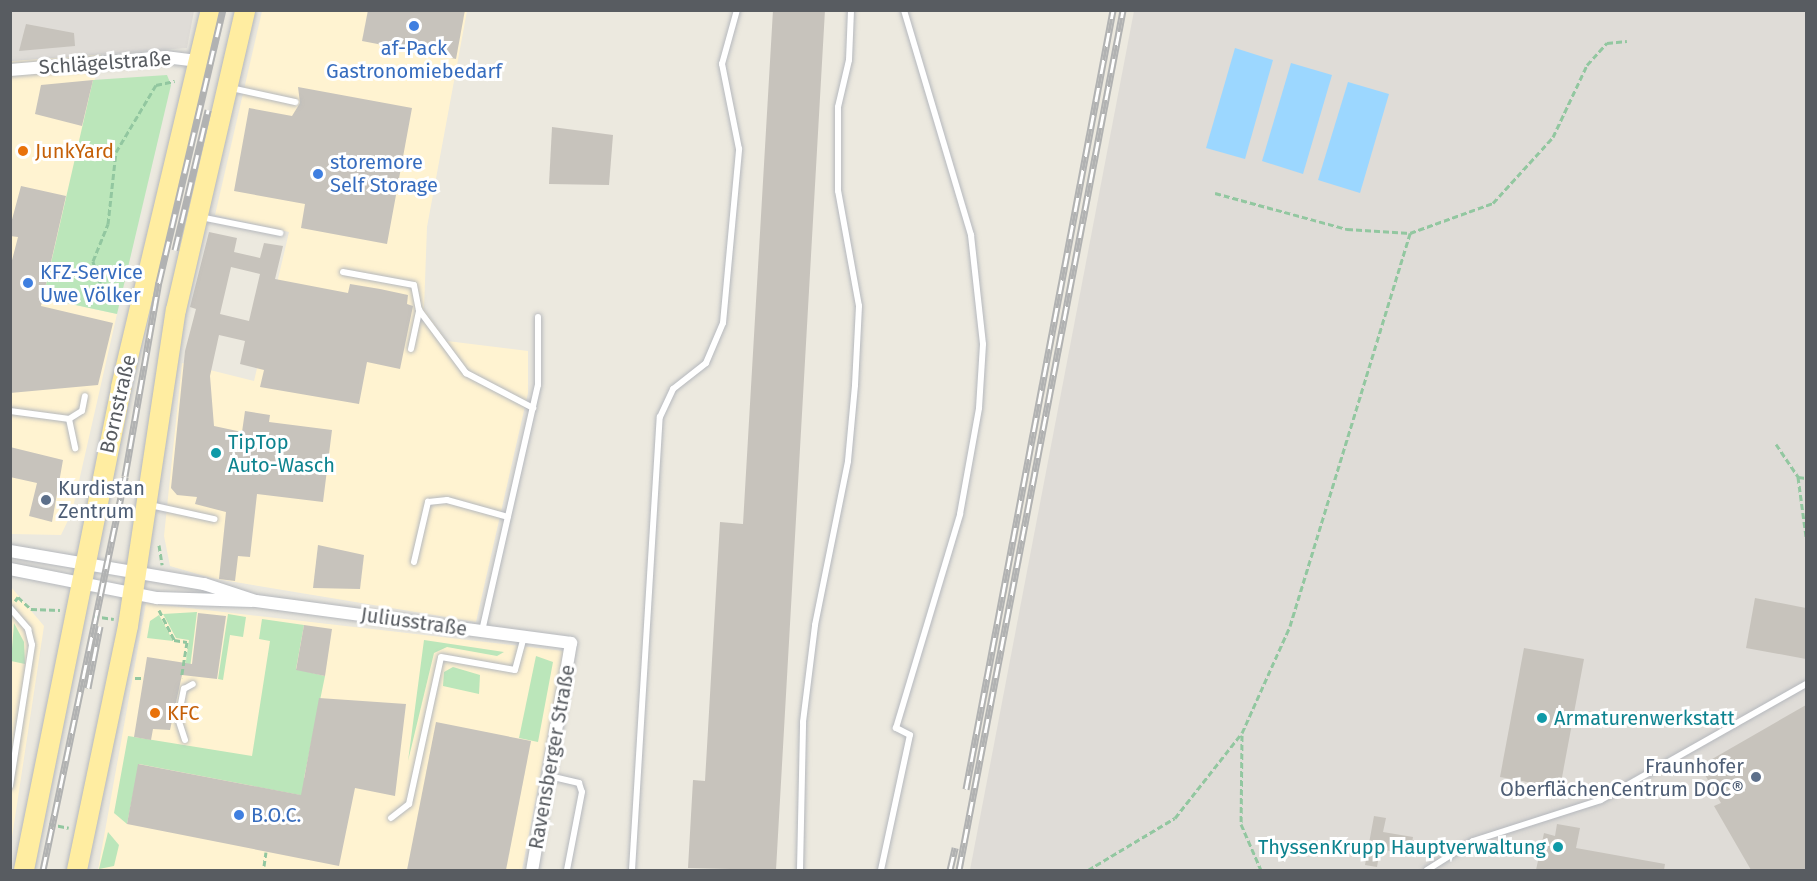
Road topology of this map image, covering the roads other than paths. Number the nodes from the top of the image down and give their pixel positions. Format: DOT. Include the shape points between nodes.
graph roads {
  1 [pos="211,10"];
  2 [pos="245,10"];
  3 [pos="737,10"];
  4 [pos="851,10"];
  5 [pos="904,10"];
  6 [pos="199,61"];
  7 [pos="10,70"];
  8 [pos="227,88"];
  9 [pos="295,102"];
  10 [pos="196,216"];
  11 [pos="280,233"];
  12 [pos="343,272"];
  13 [pos="419,310"];
  14 [pos="538,317"];
  15 [pos="411,349"];
  16 [pos="85,396"];
  17 [pos="533,408"];
  18 [pos="10,411"];
  19 [pos="69,419"];
  20 [pos="75,448"];
  21 [pos="146,505"];
  22 [pos="206,509"];
  23 [pos="204,517"];
  24 [pos="508,517"];
  25 [pos="214,519"];
  26 [pos="10,551"];
  27 [pos="84,562"];
  28 [pos="414,562"];
  29 [pos="10,569"];
  30 [pos="136,572"];
  31 [pos="80,584"];
  32 [pos="133,594"];
  33 [pos="256,601"];
  34 [pos="10,608"];
  35 [pos="482,632"];
  36 [pos="524,637"];
  37 [pos="571,644"];
  38 [pos="193,684"];
  39 [pos="1806,684"];
  40 [pos="185,740"];
  41 [pos="549,776"];
  42 [pos="10,786"];
  43 [pos="391,819"];
  44 [pos="24,870"];
  45 [pos="77,870"];
  46 [pos="532,870"];
  47 [pos="567,870"];
  48 [pos="632,870"];
  49 [pos="800,870"];
  50 [pos="881,870"];
  51 [pos="1427,870"];
  1 -- 6 [label="main road, Bornstraße"];
  2 -- 8 [label="main road, Bornstraße"];
  3 -- 48 [label="lane" via="722,64 739,150 723,323 706,363 673,389 660,417"];
  4 -- 49 [label="lane" via="849,60 837,107 838,190 855,260 858,329 848,461 815,625 803,722"];
  5 -- 50 [label="lane" via="970,235 983,344 979,408 960,514 896,728 910,735"];
  6 -- 7 [label="street, Schlägelstraße" via="165,57"];
  6 -- 27 [label="main road, Bornstraße"];
  8 -- 9 [label="lane"];
  8 -- 10 [label="main road, Bornstraße"];
  10 -- 11 [label="lane"];
  10 -- 21 [label="main road, Bornstraße" via="167,356"];
  12 -- 13 [label="lane" via="414,285"];
  13 -- 15 [label="lane"];
  13 -- 17 [label="lane" via="466,373"];
  14 -- 17 [label="lane"];
  16 -- 19 [label="lane" via="82,411"];
  17 -- 24 [label="lane"];
  18 -- 19 [label="lane"];
  19 -- 20 [label="lane"];
  21 -- 23 [label="lane"];
  21 -- 30 [label="main road, Bornstraße"];
  22 -- 23 [label="lane"];
  23 -- 25 [label="lane"];
  24 -- 28 [label="lane" via="447,500 428,502"];
  24 -- 35 [label="lane"];
  26 -- 27 [label="street, Juliusstraße"];
  27 -- 30 [label="street, Juliusstraße"];
  27 -- 31 [label="main road, Bornstraße"];
  29 -- 31 [label="street, Juliusstraße"];
  30 -- 32 [label="main road, Bornstraße"];
  30 -- 33 [label="street, Juliusstraße" via="204,584"];
  31 -- 32 [label="street, Juliusstraße"];
  31 -- 44 [label="main road, Bornstraße"];
  32 -- 33 [label="street, Juliusstraße"];
  32 -- 45 [label="main road, Bornstraße"];
  33 -- 35 [label="street, Juliusstraße"];
  34 -- 42 [label="lane" via="28,629 32,645"];
  35 -- 36 [label="street, Juliusstraße"];
  36 -- 37 [label="street, Juliusstraße"];
  36 -- 43 [label="lane" via="515,670 441,657 410,804"];
  37 -- 41 [label="street, Ravensberger Straße"];
  38 -- 40 [label="lane" via="184,689 178,719"];
  39 -- 51 [label="lane" via="1601,800 1473,841"];
  41 -- 46 [label="street, Ravensberger Straße"];
  41 -- 47 [label="lane" via="579,783 582,792"];
}
